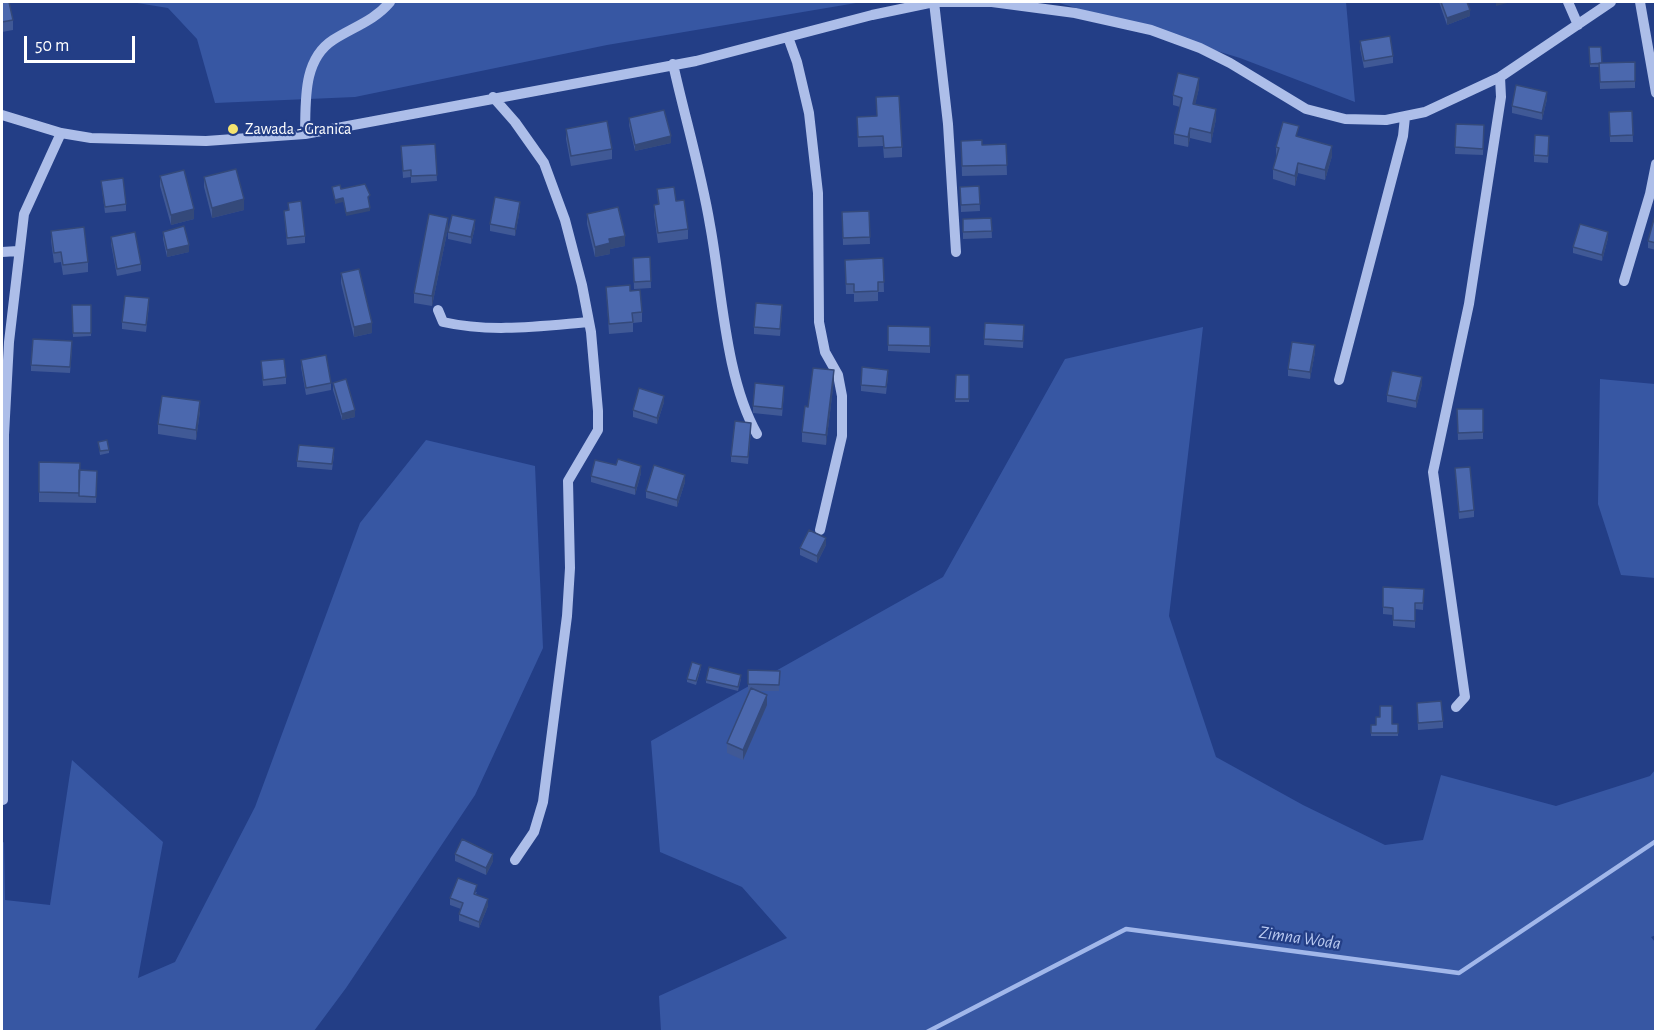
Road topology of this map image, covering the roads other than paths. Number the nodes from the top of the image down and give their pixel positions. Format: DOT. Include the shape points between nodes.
graph roads {
  1 [pos="390,2"];
  2 [pos="934,2"];
  3 [pos="1569,2"];
  4 [pos="1611,2"];
  5 [pos="1640,2"];
  6 [pos="1578,26"];
  7 [pos="788,37"];
  8 [pos="673,64"];
  9 [pos="1500,76"];
  10 [pos="1656,93"];
  11 [pos="493,97"];
  12 [pos="2,115"];
  13 [pos="1405,117"];
  14 [pos="61,133"];
  15 [pos="305,134"];
  16 [pos="1656,164"];
  17 [pos="18,251"];
  18 [pos="2,252"];
  19 [pos="956,252"];
  20 [pos="1624,280"];
  21 [pos="438,310"];
  22 [pos="589,322"];
  23 [pos="1339,380"];
  24 [pos="757,434"];
  25 [pos="820,530"];
  26 [pos="1456,707"];
  27 [pos="3,800"];
  28 [pos="514,860"];
  1 -- 15 [label="street" via="380,14 330,42 311,67"];
  2 -- 7 [label="street"];
  2 -- 13 [label="street" via="1004,3 1151,30 1200,48 1327,116 1366,121"];
  2 -- 19 [label="street" via="948,124"];
  3 -- 6 [label="street"];
  4 -- 6 [label="street"];
  5 -- 10 [label="street"];
  6 -- 9 [label="street"];
  7 -- 8 [label="street"];
  7 -- 25 [label="street" via="809,113 818,194 819,322 825,352 838,375 842,396 842,435"];
  8 -- 11 [label="street"];
  8 -- 24 [label="street" via="710,223 744,411"];
  9 -- 13 [label="street"];
  9 -- 26 [label="street" via="1501,98 1468,304 1433,472 1465,697"];
  11 -- 15 [label="street"];
  11 -- 22 [label="street" via="544,163 565,220"];
  12 -- 14 [label="street"];
  13 -- 23 [label="street"];
  14 -- 15 [label="street" via="92,138 206,141"];
  14 -- 17 [label="street" via="24,214"];
  16 -- 20 [label="street"];
  17 -- 18 [label="street"];
  17 -- 27 [label="street" via="4,435"];
  21 -- 22 [label="street" via="444,322 462,326"];
  22 -- 28 [label="street" via="597,430 568,481 570,568 553,744 534,832"];
}
